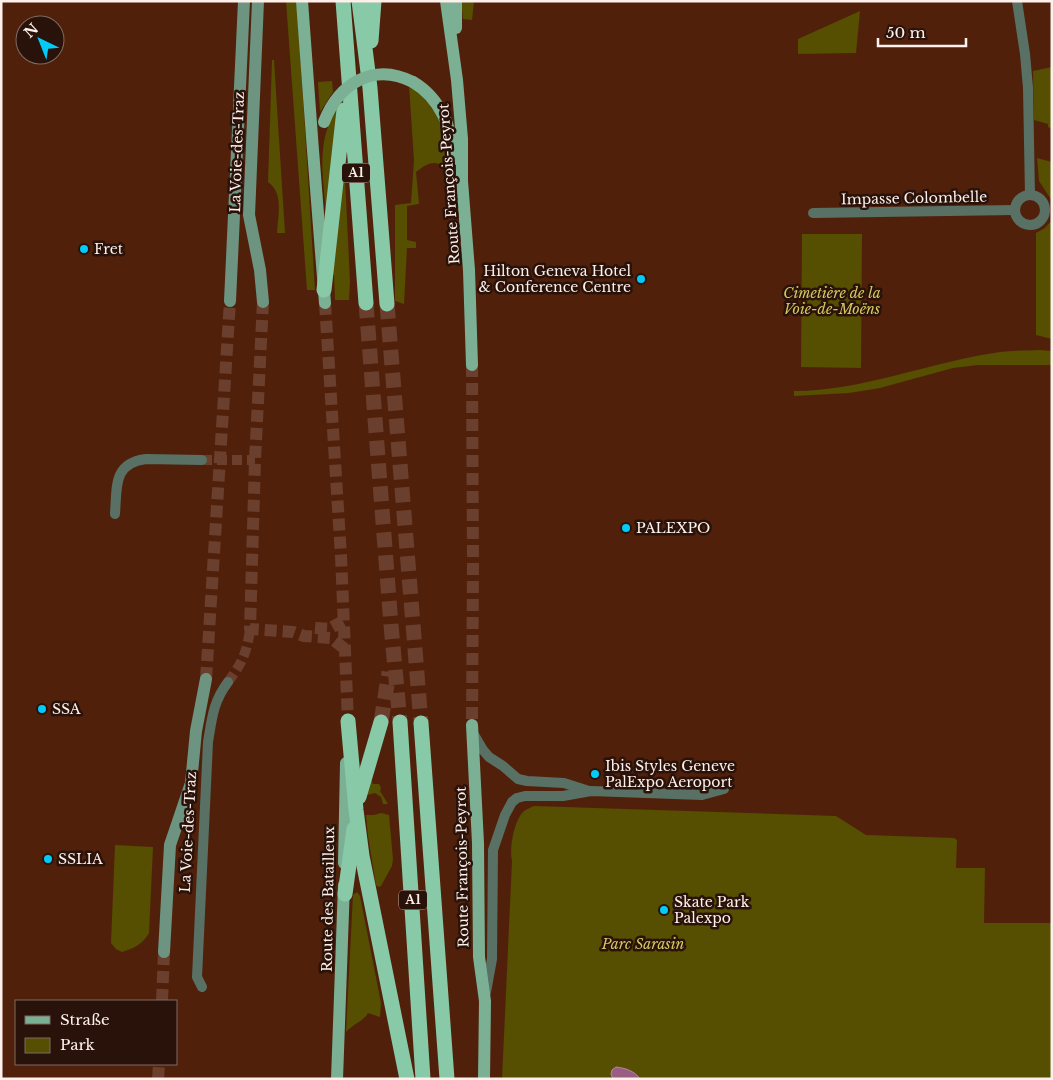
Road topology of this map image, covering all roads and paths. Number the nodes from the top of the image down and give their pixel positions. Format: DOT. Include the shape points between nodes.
graph roads {
  1 [pos="244,1"];
  2 [pos="258,1"];
  3 [pos="302,1"];
  4 [pos="343,1"];
  5 [pos="359,1"];
  6 [pos="374,1"];
  7 [pos="446,1"];
  8 [pos="456,1"];
  9 [pos="1017,1"];
  10 [pos="346,44"];
  11 [pos="368,73"];
  12 [pos="457,80"];
  13 [pos="315,166"];
  14 [pos="462,181"];
  15 [pos="1030,195"];
  16 [pos="1015,210"];
  17 [pos="813,213"];
  18 [pos="324,296"];
  19 [pos="230,301"];
  20 [pos="264,302"];
  21 [pos="366,303"];
  22 [pos="387,304"];
  23 [pos="472,365"];
  24 [pos="202,460"];
  25 [pos="115,514"];
  26 [pos="206,679"];
  27 [pos="228,682"];
  28 [pos="348,720"];
  29 [pos="381,722"];
  30 [pos="400,722"];
  31 [pos="421,723"];
  32 [pos="472,729"];
  33 [pos="724,790"];
  34 [pos="592,791"];
  35 [pos="356,810"];
  36 [pos="345,894"];
  37 [pos="164,952"];
  38 [pos="202,987"];
  39 [pos="485,1000"];
  40 [pos="337,1079"];
  41 [pos="407,1079"];
  42 [pos="423,1079"];
  43 [pos="447,1079"];
  44 [pos="484,1079"];
  1 -- 19 [label="street"];
  2 -- 20 [label="street, La Voie-des-Traz" via="249,215"];
  3 -- 13 [label="main road"];
  4 -- 10 [label="highway, A1"];
  5 -- 11 [label="highway, A1"];
  6 -- 11 [label="highway"];
  7 -- 12 [label="main road, Route François-Peyrot"];
  8 -- 12 [label="main road"];
  9 -- 15 [label="street" via="1028,88"];
  10 -- 18 [label="highway" via="342,139"];
  10 -- 21 [label="highway, A1"];
  11 -- 22 [label="highway, A1"];
  12 -- 14 [label="main road, Route François-Peyrot"];
  13 -- 14 [label="main road, bridge" via="318,142 330,107 348,87 362,79 385,74 414,82 430,94 452,136"];
  13 -- 18 [label="main road"];
  14 -- 23 [label="main road, Route François-Peyrot"];
  15 -- 16 [label="street" via="1020,198"];
  15 -- 16 [label="street" via="1037,196 1044,204 1039,222 1029,225 1021,222"];
  16 -- 17 [label="street, Impasse Colombelle"];
  24 -- 25 [label="street" via="146,459 127,465 117,484"];
  26 -- 37 [label="street" via="197,723 191,783 170,845"];
  27 -- 38 [label="street, La Voie-des-Traz" via="213,708 208,742 197,977"];
  28 -- 35 [label="highway"];
  28 -- 36 [label="main road, Route des Batailleux"];
  29 -- 35 [label="highway"];
  30 -- 42 [label="highway, A1"];
  31 -- 43 [label="highway, A1"];
  32 -- 34 [label="street, Route François-Peyrot" via="489,757 518,779 564,783"];
  32 -- 39 [label="main road, Route François-Peyrot" via="479,957"];
  33 -- 34 [label="street, Route François-Peyrot" via="702,794"];
  34 -- 39 [label="street, Route François-Peyrot" via="563,796 524,796 517,798 508,809 493,850 492,959"];
  35 -- 36 [label="highway"];
  35 -- 41 [label="highway"];
  36 -- 40 [label="main road, Route des Batailleux"];
  39 -- 44 [label="main road, Route François-Peyrot"];
}
